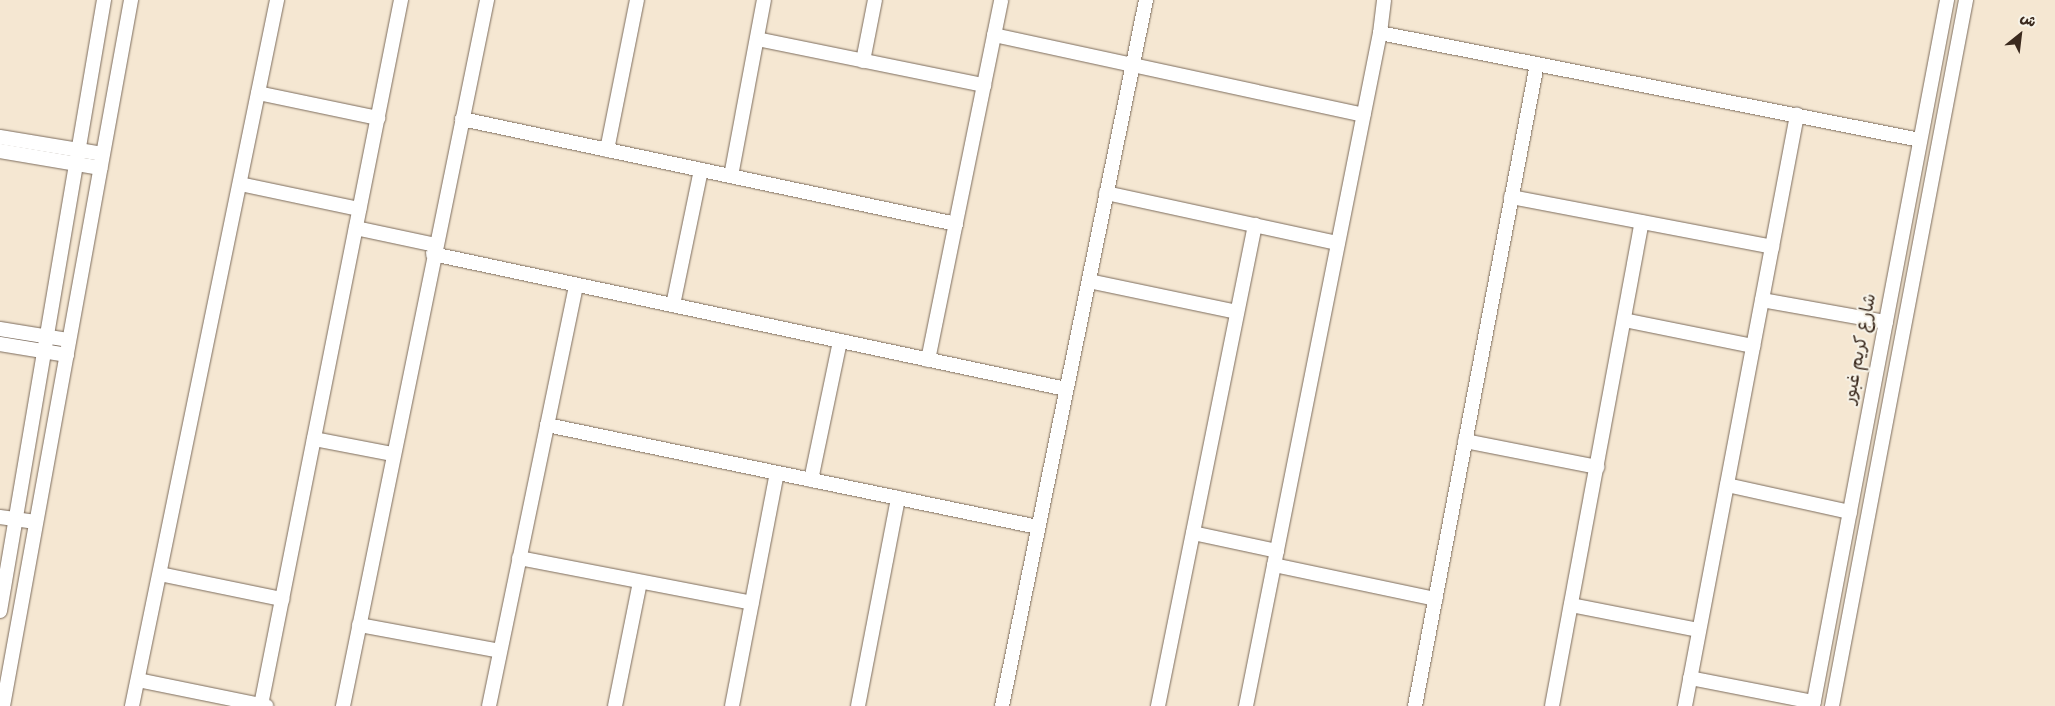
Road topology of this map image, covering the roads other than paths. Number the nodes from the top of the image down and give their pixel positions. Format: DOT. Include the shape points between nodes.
graph roads {
  1 [pos="104,0"];
  2 [pos="131,0"];
  3 [pos="277,0"];
  4 [pos="401,0"];
  5 [pos="487,0"];
  6 [pos="637,0"];
  7 [pos="764,0"];
  8 [pos="875,0"];
  9 [pos="1001,0"];
  10 [pos="1146,0"];
  11 [pos="1384,0"];
  12 [pos="1947,0"];
  13 [pos="1966,0"];
  14 [pos="1380,33"];
  15 [pos="994,35"];
  16 [pos="757,40"];
  17 [pos="863,61"];
  18 [pos="1537,64"];
  19 [pos="1133,65"];
  20 [pos="984,85"];
  21 [pos="258,93"];
  22 [pos="1363,115"];
  23 [pos="1797,115"];
  24 [pos="378,118"];
  25 [pos="462,119"];
  26 [pos="0,137"];
  27 [pos="1920,140"];
  28 [pos="79,150"];
  29 [pos="607,150"];
  30 [pos="0,151"];
  31 [pos="103,154"];
  32 [pos="76,164"];
  33 [pos="101,168"];
  34 [pos="701,170"];
  35 [pos="731,176"];
  36 [pos="240,184"];
  37 [pos="1106,193"];
  38 [pos="1512,197"];
  39 [pos="359,209"];
  40 [pos="1642,222"];
  41 [pos="956,224"];
  42 [pos="1255,225"];
  43 [pos="356,228"];
  44 [pos="1338,243"];
  45 [pos="1772,247"];
  46 [pos="434,250"];
  47 [pos="1088,281"];
  48 [pos="576,285"];
  49 [pos="1762,300"];
  50 [pos="673,306"];
  51 [pos="1237,312"];
  52 [pos="1624,320"];
  53 [pos="1886,322"];
  54 [pos="0,329"];
  55 [pos="47,337"];
  56 [pos="69,340"];
  57 [pos="840,341"];
  58 [pos="0,344"];
  59 [pos="1753,346"];
  60 [pos="44,351"];
  61 [pos="67,354"];
  62 [pos="928,360"];
  63 [pos="1066,389"];
  64 [pos="547,425"];
  65 [pos="314,439"];
  66 [pos="1465,441"];
  67 [pos="393,454"];
  68 [pos="1597,467"];
  69 [pos="777,473"];
  70 [pos="811,480"];
  71 [pos="1727,485"];
  72 [pos="898,498"];
  73 [pos="1850,512"];
  74 [pos="0,516"];
  75 [pos="16,519"];
  76 [pos="36,522"];
  77 [pos="1038,526"];
  78 [pos="7,532"];
  79 [pos="1193,533"];
  80 [pos="34,536"];
  81 [pos="1277,551"];
  82 [pos="519,558"];
  83 [pos="1274,565"];
  84 [pos="160,574"];
  85 [pos="640,582"];
  86 [pos="282,599"];
  87 [pos="1435,599"];
  88 [pos="752,603"];
  89 [pos="1571,605"];
  90 [pos="0,611"];
  91 [pos="359,625"];
  92 [pos="1699,630"];
  93 [pos="500,651"];
  94 [pos="1822,656"];
  95 [pos="1841,660"];
  96 [pos="1690,678"];
  97 [pos="138,680"];
  98 [pos="1813,704"];
  99 [pos="3,706"];
  100 [pos="132,706"];
  101 [pos="263,706"];
  102 [pos="342,706"];
  103 [pos="488,706"];
  104 [pos="615,706"];
  105 [pos="732,706"];
  106 [pos="858,706"];
  107 [pos="1002,706"];
  108 [pos="1158,706"];
  109 [pos="1246,706"];
  110 [pos="1415,706"];
  111 [pos="1552,706"];
  112 [pos="1684,706"];
  113 [pos="1832,706"];
  1 -- 28 [label="street"];
  2 -- 31 [label="street"];
  3 -- 21 [label="street"];
  4 -- 24 [label="street"];
  5 -- 25 [label="street"];
  6 -- 29 [label="street"];
  7 -- 16 [label="street"];
  8 -- 17 [label="street"];
  9 -- 15 [label="street"];
  10 -- 19 [label="street"];
  11 -- 14 [label="street"];
  12 -- 27 [label="street, شارع كريم غبور"];
  13 -- 95 [label="street, شارع كريم غبور"];
  14 -- 18 [label="street"];
  14 -- 22 [label="street"];
  15 -- 19 [label="street"];
  15 -- 20 [label="street"];
  16 -- 17 [label="street"];
  16 -- 35 [label="street"];
  17 -- 20 [label="street"];
  18 -- 23 [label="street"];
  18 -- 38 [label="street"];
  19 -- 22 [label="street"];
  19 -- 37 [label="street"];
  20 -- 41 [label="street"];
  21 -- 24 [label="street"];
  21 -- 36 [label="street"];
  22 -- 44 [label="street"];
  23 -- 27 [label="street"];
  23 -- 45 [label="street"];
  24 -- 39 [label="street"];
  25 -- 29 [label="street"];
  25 -- 46 [label="street"];
  26 -- 28 [label="street"];
  27 -- 53 [label="street, شارع كريم غبور"];
  28 -- 31 [label="street"];
  28 -- 32 [label="street"];
  29 -- 34 [label="street"];
  30 -- 32 [label="street"];
  31 -- 33 [label="street"];
  32 -- 33 [label="street"];
  32 -- 55 [label="street"];
  33 -- 56 [label="street"];
  34 -- 35 [label="street"];
  34 -- 50 [label="street"];
  35 -- 41 [label="street"];
  36 -- 39 [label="street"];
  36 -- 84 [label="street"];
  37 -- 42 [label="street"];
  37 -- 47 [label="street"];
  38 -- 40 [label="street"];
  38 -- 66 [label="street"];
  39 -- 43 [label="street"];
  40 -- 45 [label="street"];
  40 -- 52 [label="street"];
  41 -- 62 [label="street"];
  42 -- 44 [label="street"];
  42 -- 51 [label="street"];
  43 -- 46 [label="street"];
  43 -- 65 [label="street"];
  44 -- 81 [label="street"];
  45 -- 49 [label="street"];
  46 -- 48 [label="street"];
  46 -- 67 [label="street"];
  47 -- 51 [label="street"];
  47 -- 63 [label="street"];
  48 -- 50 [label="street"];
  48 -- 64 [label="street"];
  49 -- 53 [label="street"];
  49 -- 59 [label="street"];
  50 -- 57 [label="street"];
  51 -- 79 [label="street"];
  52 -- 59 [label="street"];
  52 -- 68 [label="street"];
  53 -- 73 [label="street, شارع كريم غبور"];
  54 -- 55 [label="street"];
  55 -- 56 [label="street"];
  55 -- 60 [label="street"];
  56 -- 61 [label="street"];
  57 -- 62 [label="street"];
  57 -- 70 [label="street"];
  58 -- 60 [label="street"];
  59 -- 71 [label="street"];
  60 -- 61 [label="street"];
  60 -- 75 [label="street"];
  61 -- 76 [label="street"];
  62 -- 63 [label="street"];
  63 -- 77 [label="street"];
  64 -- 69 [label="street"];
  64 -- 82 [label="street"];
  65 -- 67 [label="street"];
  65 -- 86 [label="street"];
  66 -- 68 [label="street"];
  66 -- 87 [label="street"];
  67 -- 91 [label="street"];
  68 -- 89 [label="street"];
  69 -- 70 [label="street"];
  69 -- 88 [label="street"];
  70 -- 72 [label="street"];
  71 -- 73 [label="street"];
  71 -- 92 [label="street"];
  72 -- 77 [label="street"];
  72 -- 106 [label="street"];
  73 -- 94 [label="street, شارع كريم غبور"];
  74 -- 75 [label="street"];
  75 -- 76 [label="street"];
  75 -- 78 [label="street"];
  76 -- 80 [label="street"];
  77 -- 107 [label="street"];
  78 -- 80 [label="street"];
  78 -- 90 [label="street"];
  79 -- 81 [label="street"];
  79 -- 108 [label="street"];
  80 -- 99 [label="street"];
  81 -- 83 [label="street"];
  82 -- 85 [label="street"];
  82 -- 93 [label="street"];
  83 -- 87 [label="street"];
  83 -- 109 [label="street"];
  84 -- 86 [label="street"];
  84 -- 97 [label="street"];
  85 -- 88 [label="street"];
  85 -- 104 [label="street"];
  86 -- 101 [label="street"];
  87 -- 110 [label="street"];
  88 -- 105 [label="street"];
  89 -- 92 [label="street"];
  89 -- 111 [label="street"];
  91 -- 93 [label="street"];
  91 -- 102 [label="street"];
  92 -- 96 [label="street"];
  93 -- 103 [label="street"];
  94 -- 95 [label="street"];
  94 -- 98 [label="street, شارع كريم غبور"];
  95 -- 113 [label="street, شارع كريم غبور"];
  96 -- 98 [label="street"];
  96 -- 112 [label="street"];
  97 -- 100 [label="street"];
  97 -- 101 [label="street"];
}
